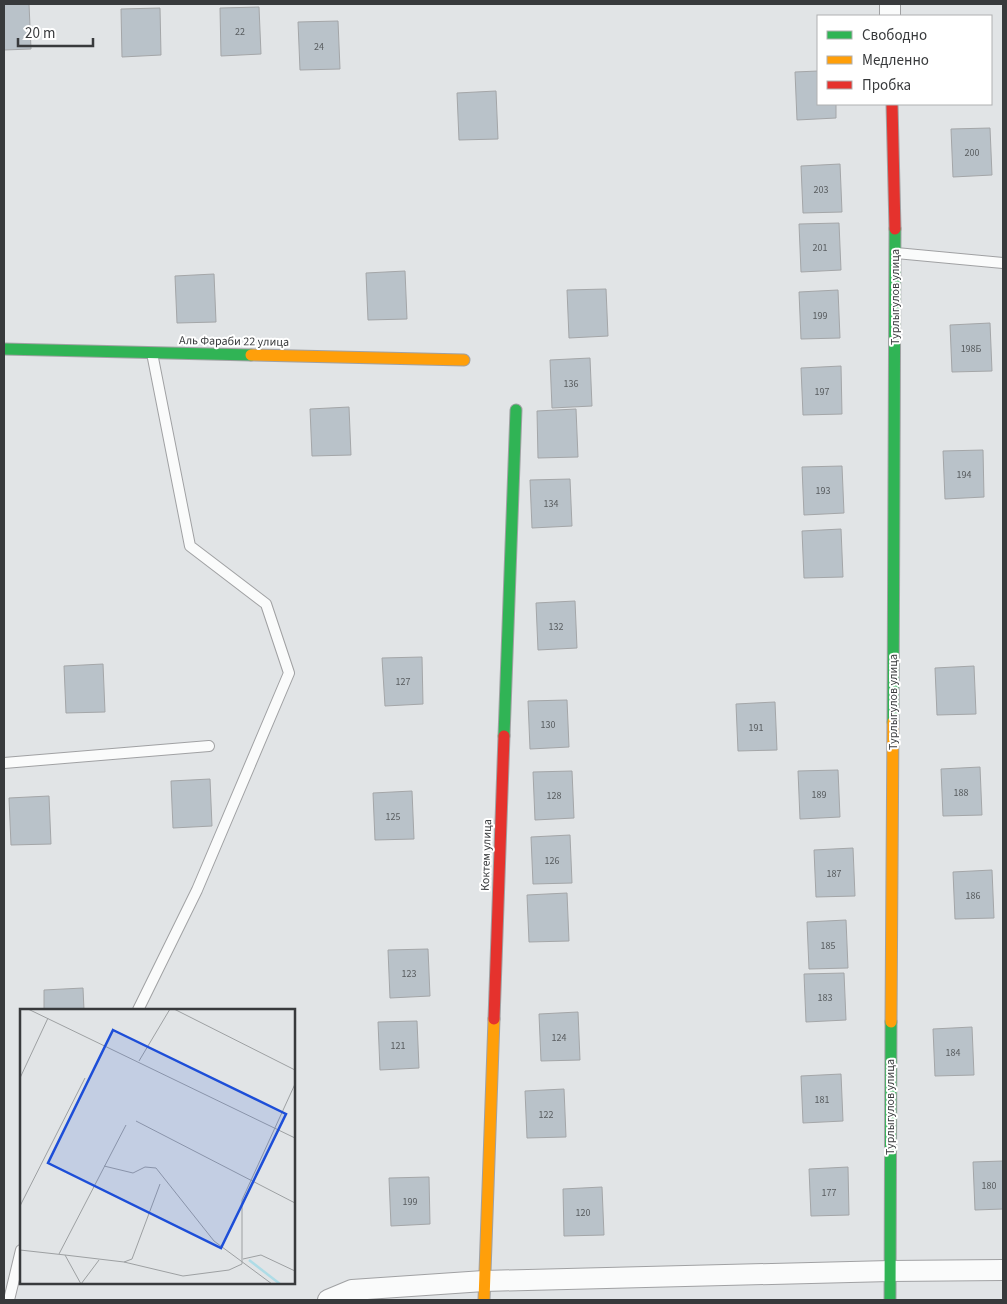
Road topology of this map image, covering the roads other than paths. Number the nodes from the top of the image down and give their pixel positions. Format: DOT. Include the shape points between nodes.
graph roads {
  1 [pos="892,105"];
  2 [pos="895,253"];
  3 [pos="1003,263"];
  4 [pos="4,349"];
  5 [pos="152,352"];
  6 [pos="464,360"];
  7 [pos="516,410"];
  8 [pos="209,746"];
  9 [pos="4,763"];
  10 [pos="138,1009"];
  11 [pos="20,1254"];
  12 [pos="890,1270"];
  13 [pos="1003,1270"];
  14 [pos="484,1291"];
  15 [pos="9,1300"];
  16 [pos="328,1300"];
  17 [pos="890,1300"];
  1 -- 2 [label="street, Турлыгулов улица"];
  2 -- 3 [label="lane"];
  2 -- 12 [label="street, Турлыгулов улица"];
  4 -- 5 [label="street, Аль Фараби 22 улица"];
  5 -- 6 [label="street, Аль Фараби 22 улица"];
  5 -- 10 [label="lane" via="190,546 266,604 289,673 197,890"];
  7 -- 14 [label="street, Коктем улица"];
  8 -- 9 [label="lane"];
  11 -- 15 [label="lane"];
  12 -- 13 [label="street"];
  12 -- 14 [label="street"];
  12 -- 17 [label="street, Турлыгулов улица"];
  14 -- 16 [label="street" via="352,1290"];
}
